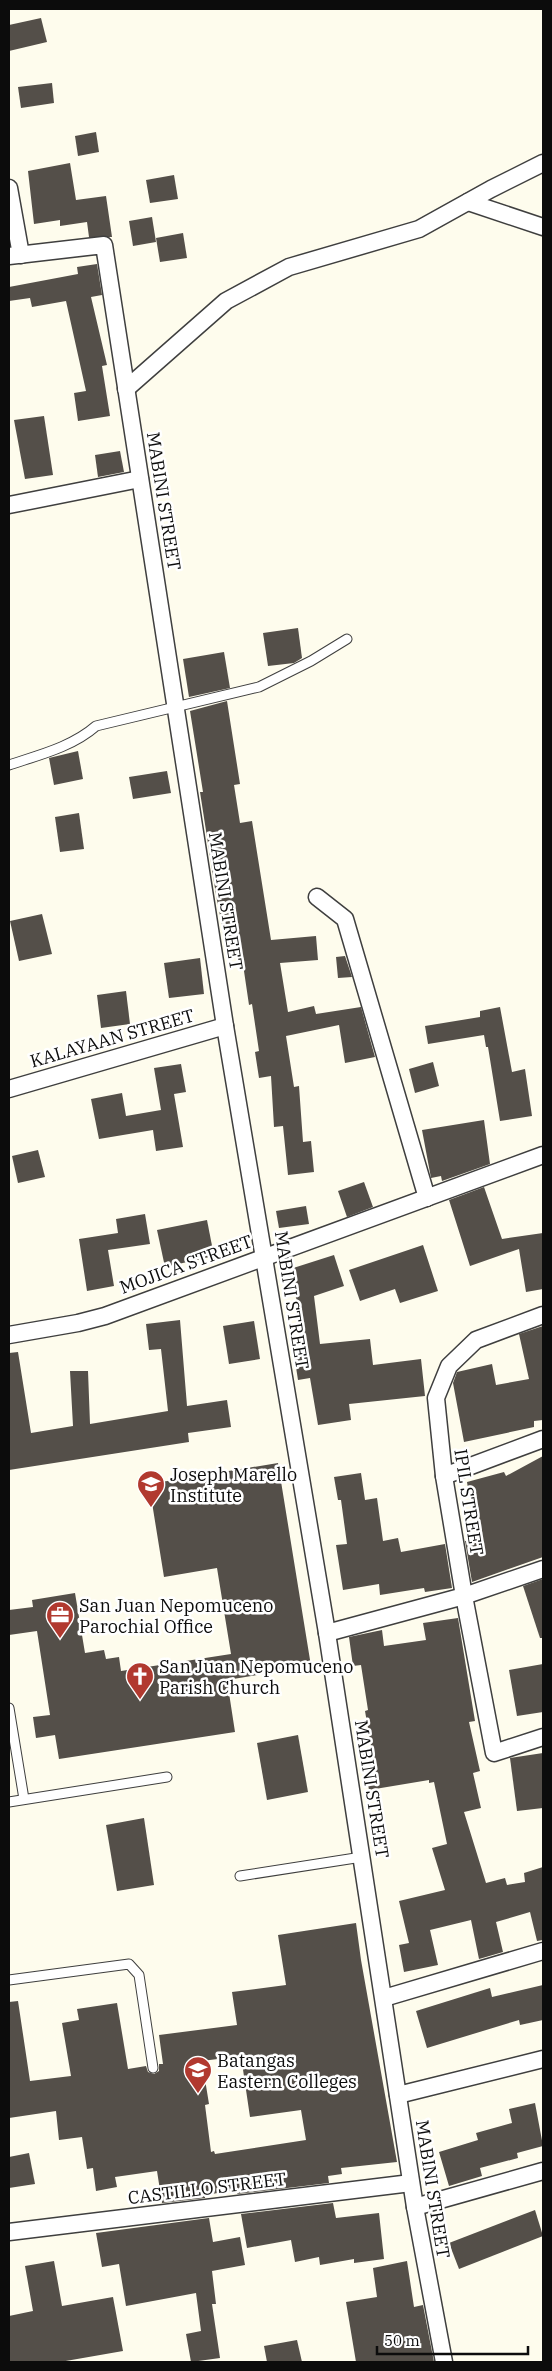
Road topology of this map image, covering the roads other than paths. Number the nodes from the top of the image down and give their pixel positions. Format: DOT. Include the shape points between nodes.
graph roads {
  1 [pos="543,163"];
  2 [pos="9,188"];
  3 [pos="468,202"];
  4 [pos="543,227"];
  5 [pos="15,256"];
  6 [pos="126,389"];
  7 [pos="140,479"];
  8 [pos="9,505"];
  9 [pos="347,639"];
  10 [pos="176,707"];
  11 [pos="9,765"];
  12 [pos="316,897"];
  13 [pos="225,1026"];
  14 [pos="9,1089"];
  15 [pos="543,1155"];
  16 [pos="427,1198"];
  17 [pos="265,1256"];
  18 [pos="543,1315"];
  19 [pos="9,1335"];
  20 [pos="543,1440"];
  21 [pos="444,1476"];
  22 [pos="543,1569"];
  23 [pos="464,1596"];
  24 [pos="327,1633"];
  25 [pos="9,1708"];
  26 [pos="543,1737"];
  27 [pos="167,1777"];
  28 [pos="24,1800"];
  29 [pos="9,1802"];
  30 [pos="362,1857"];
  31 [pos="240,1876"];
  32 [pos="543,1951"];
  33 [pos="9,1980"];
  34 [pos="384,1998"];
  35 [pos="543,2059"];
  36 [pos="153,2068"];
  37 [pos="398,2095"];
  38 [pos="543,2171"];
  39 [pos="411,2183"];
  40 [pos="415,2206"];
  41 [pos="9,2232"];
  42 [pos="444,2362"];
  1 -- 3 [label="street"];
  2 -- 5 [label="street"];
  3 -- 4 [label="street"];
  3 -- 6 [label="street" via="419,229 289,267 226,301"];
  5 -- 6 [label="street, MABINI STREET" via="104,244"];
  6 -- 7 [label="street, MABINI STREET"];
  7 -- 8 [label="street"];
  7 -- 10 [label="street, MABINI STREET"];
  9 -- 10 [label="lane" via="259,687"];
  10 -- 11 [label="lane" via="96,726 85,736 51,752"];
  10 -- 13 [label="street, MABINI STREET"];
  12 -- 16 [label="street" via="345,919"];
  13 -- 14 [label="street, KALAYAAN STREET"];
  13 -- 17 [label="street, MABINI STREET"];
  15 -- 16 [label="street, MOJICA STREET"];
  16 -- 17 [label="street, MOJICA STREET"];
  17 -- 19 [label="street, MOJICA STREET" via="105,1316"];
  17 -- 24 [label="street, MABINI STREET"];
  18 -- 21 [label="street, IPIL STREET" via="476,1340 448,1366 436,1398"];
  20 -- 21 [label="street"];
  21 -- 23 [label="street, IPIL STREET"];
  22 -- 23 [label="street"];
  23 -- 24 [label="street"];
  23 -- 26 [label="street, IPIL STREET" via="494,1753"];
  24 -- 30 [label="street, MABINI STREET"];
  25 -- 28 [label="lane"];
  27 -- 28 [label="lane"];
  28 -- 29 [label="lane"];
  30 -- 31 [label="lane"];
  30 -- 34 [label="street, MABINI STREET"];
  32 -- 34 [label="street"];
  33 -- 36 [label="lane" via="129,1964 139,1976"];
  34 -- 37 [label="street, MABINI STREET"];
  35 -- 37 [label="street"];
  37 -- 39 [label="street, MABINI STREET"];
  38 -- 40 [label="street"];
  39 -- 40 [label="street, MABINI STREET"];
  39 -- 41 [label="street, CASTILLO STREET"];
  40 -- 42 [label="street, MABINI STREET"];
}
